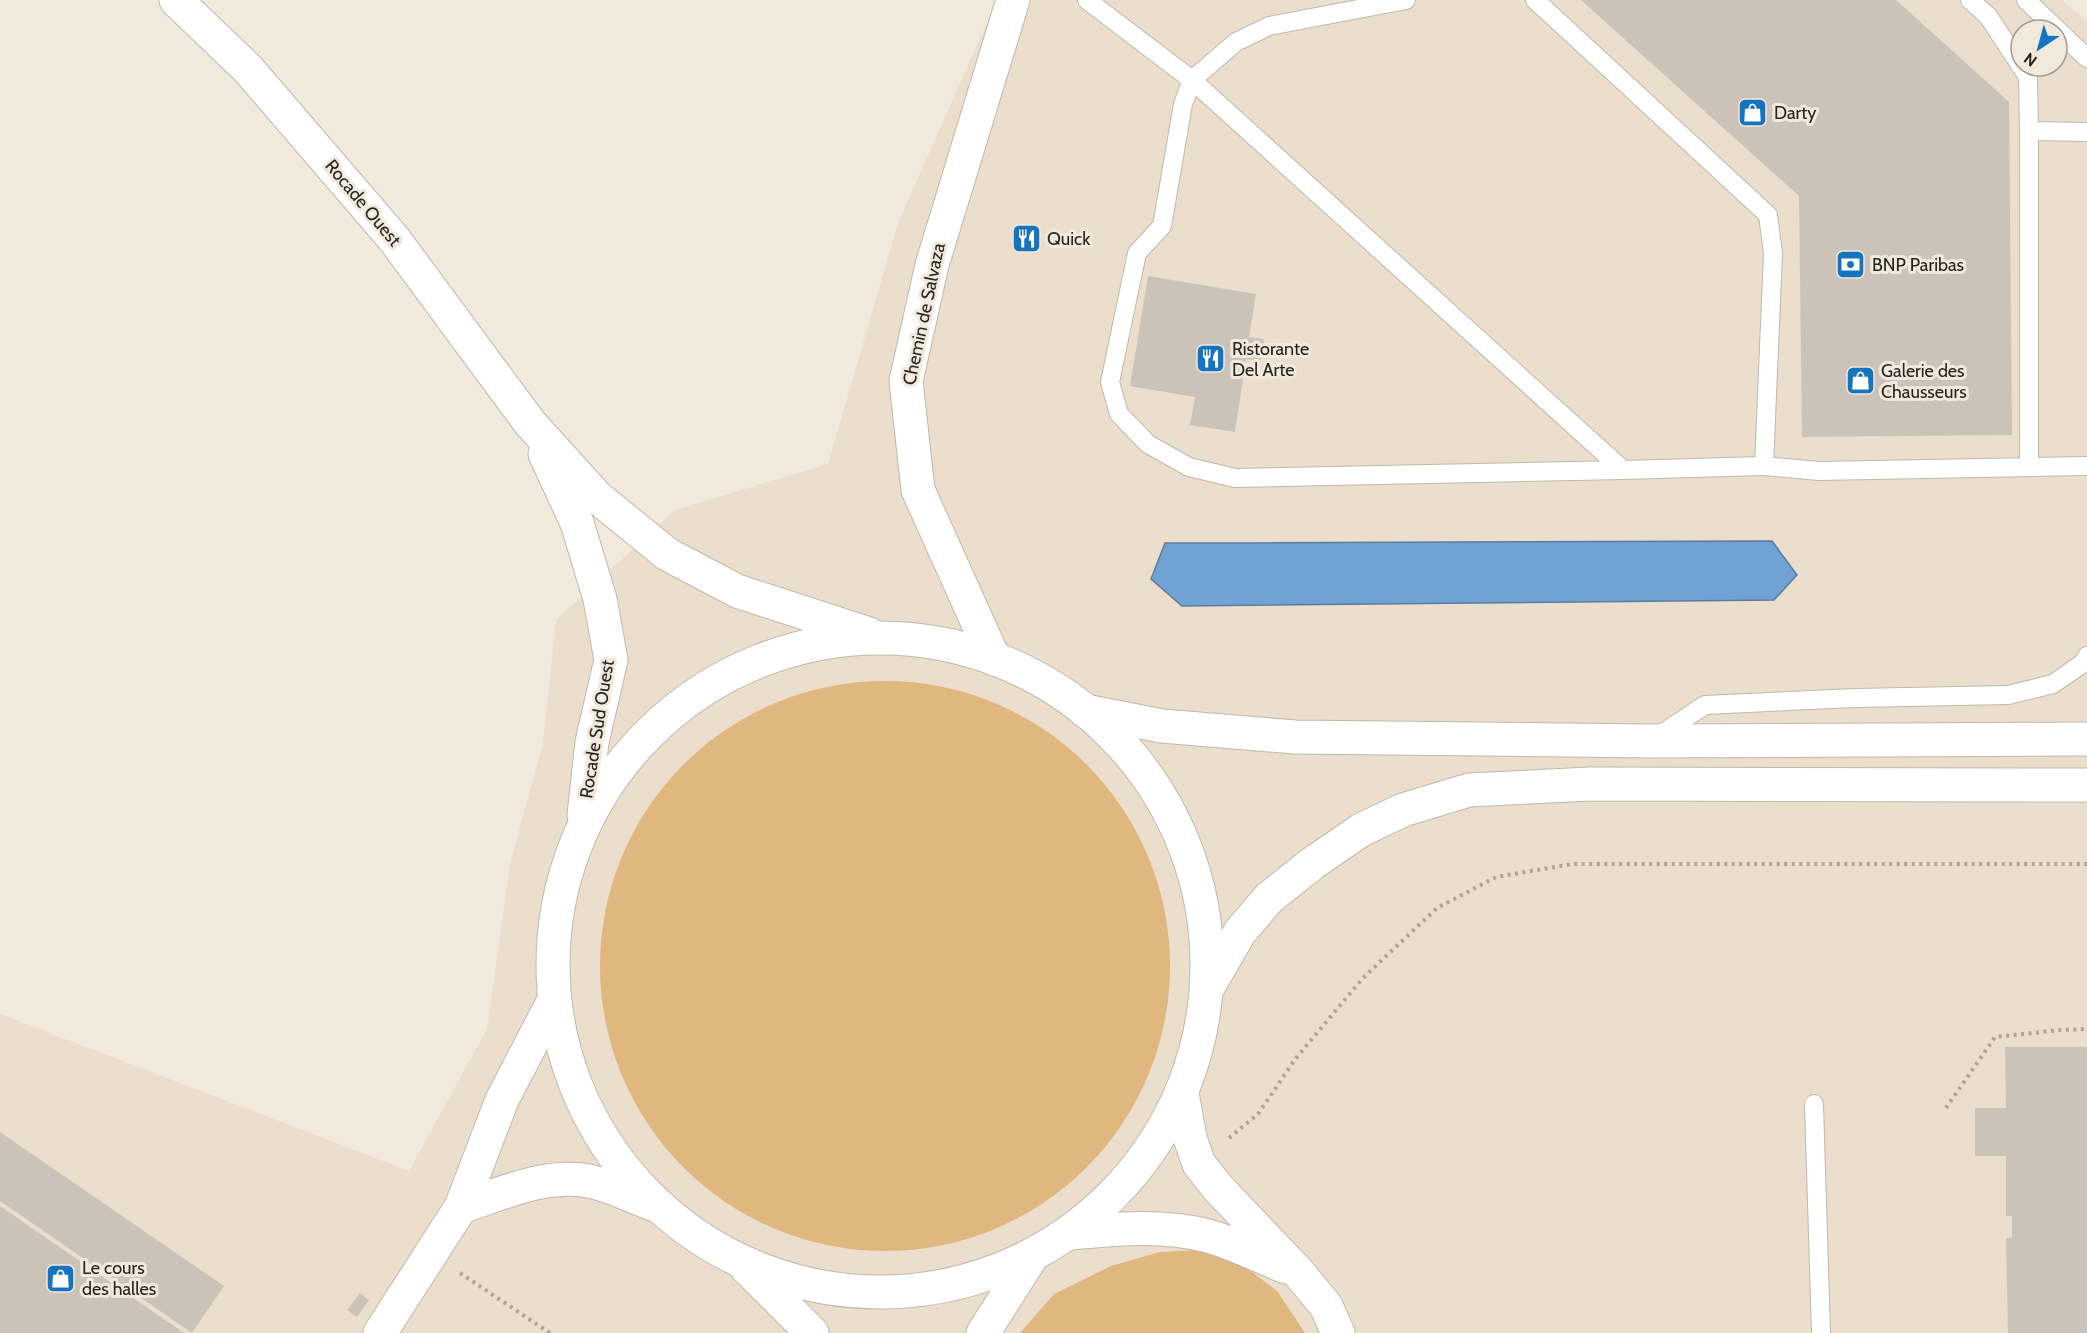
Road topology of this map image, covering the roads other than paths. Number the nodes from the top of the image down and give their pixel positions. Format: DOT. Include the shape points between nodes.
graph roads {
  1 [pos="176,0"];
  2 [pos="1013,0"];
  3 [pos="1087,0"];
  4 [pos="1406,0"];
  5 [pos="1535,0"];
  6 [pos="1970,0"];
  7 [pos="2026,0"];
  8 [pos="2087,58"];
  9 [pos="1192,80"];
  10 [pos="2029,131"];
  11 [pos="2087,132"];
  12 [pos="530,423"];
  13 [pos="1764,466"];
  14 [pos="2087,466"];
  15 [pos="2029,467"];
  16 [pos="1623,470"];
  17 [pos="882,638"];
  18 [pos="2087,656"];
  19 [pos="994,658"];
  20 [pos="1084,711"];
  21 [pos="2087,739"];
  22 [pos="1650,741"];
  23 [pos="2087,785"];
  24 [pos="583,824"];
  25 [pos="1207,989"];
  26 [pos="554,1000"];
  27 [pos="1182,1093"];
  28 [pos="1814,1104"];
  29 [pos="658,1206"];
  30 [pos="461,1207"];
  31 [pos="1070,1233"];
  32 [pos="1032,1256"];
  33 [pos="741,1261"];
  34 [pos="1298,1272"];
  35 [pos="380,1333"];
  36 [pos="812,1333"];
  37 [pos="983,1333"];
  38 [pos="1338,1333"];
  39 [pos="1821,1333"];
  1 -- 12 [label="main road, Rocade Ouest" via="248,69 394,239"];
  2 -- 19 [label="main road, Chemin de Salvaza" via="932,265 906,381 918,490"];
  3 -- 9 [label="lane"];
  4 -- 9 [label="lane" via="1269,26 1236,42"];
  5 -- 13 [label="lane" via="1768,215 1773,253"];
  6 -- 10 [label="lane" via="1988,16 2028,77"];
  7 -- 8 [label="lane"];
  9 -- 16 [label="lane"];
  9 -- 16 [label="lane" via="1183,104 1161,225 1137,254 1110,382 1119,414 1148,444 1189,467 1235,478"];
  10 -- 11 [label="lane"];
  10 -- 15 [label="lane"];
  12 -- 17 [label="main road" via="597,497 668,554 737,591"];
  12 -- 24 [label="main road, Rocade Sud Ouest" via="577,523 600,599 610,660 592,742"];
  13 -- 15 [label="lane" via="1820,471"];
  13 -- 16 [label="lane"];
  14 -- 15 [label="lane"];
  17 -- 19 [label="main road" via="939,643"];
  17 -- 24 [label="main road" via="808,645 738,669 675,709 623,761"];
  18 -- 22 [label="lane" via="2054,684 2008,695 1705,705"];
  19 -- 20 [label="main road" via="1042,681"];
  20 -- 22 [label="main road" via="1162,726 1295,737"];
  20 -- 25 [label="main road" via="1140,767 1180,835 1203,911"];
  21 -- 22 [label="main road"];
  23 -- 25 [label="main road" via="1590,784 1469,790 1403,810 1361,830 1313,863 1269,898 1240,932"];
  24 -- 26 [label="main road" via="563,880 553,940"];
  25 -- 27 [label="main road" via="1198,1042"];
  26 -- 29 [label="main road" via="566,1058 587,1113 619,1162"];
  26 -- 30 [label="main road" via="502,1100"];
  27 -- 31 [label="main road" via="1154,1147 1115,1194"];
  27 -- 34 [label="main road" via="1199,1164"];
  28 -- 39 [label="lane"];
  29 -- 30 [label="main road" via="595,1182 563,1180 524,1184"];
  29 -- 33 [label="main road" via="697,1237"];
  30 -- 35 [label="main road"];
  31 -- 32 [label="main road"];
  31 -- 34 [label="main road" via="1172,1229 1210,1237"];
  32 -- 33 [label="main road" via="961,1282 887,1293 812,1285"];
  32 -- 37 [label="main road"];
  33 -- 36 [label="main road"];
  34 -- 38 [label="main road" via="1326,1306"];
}
